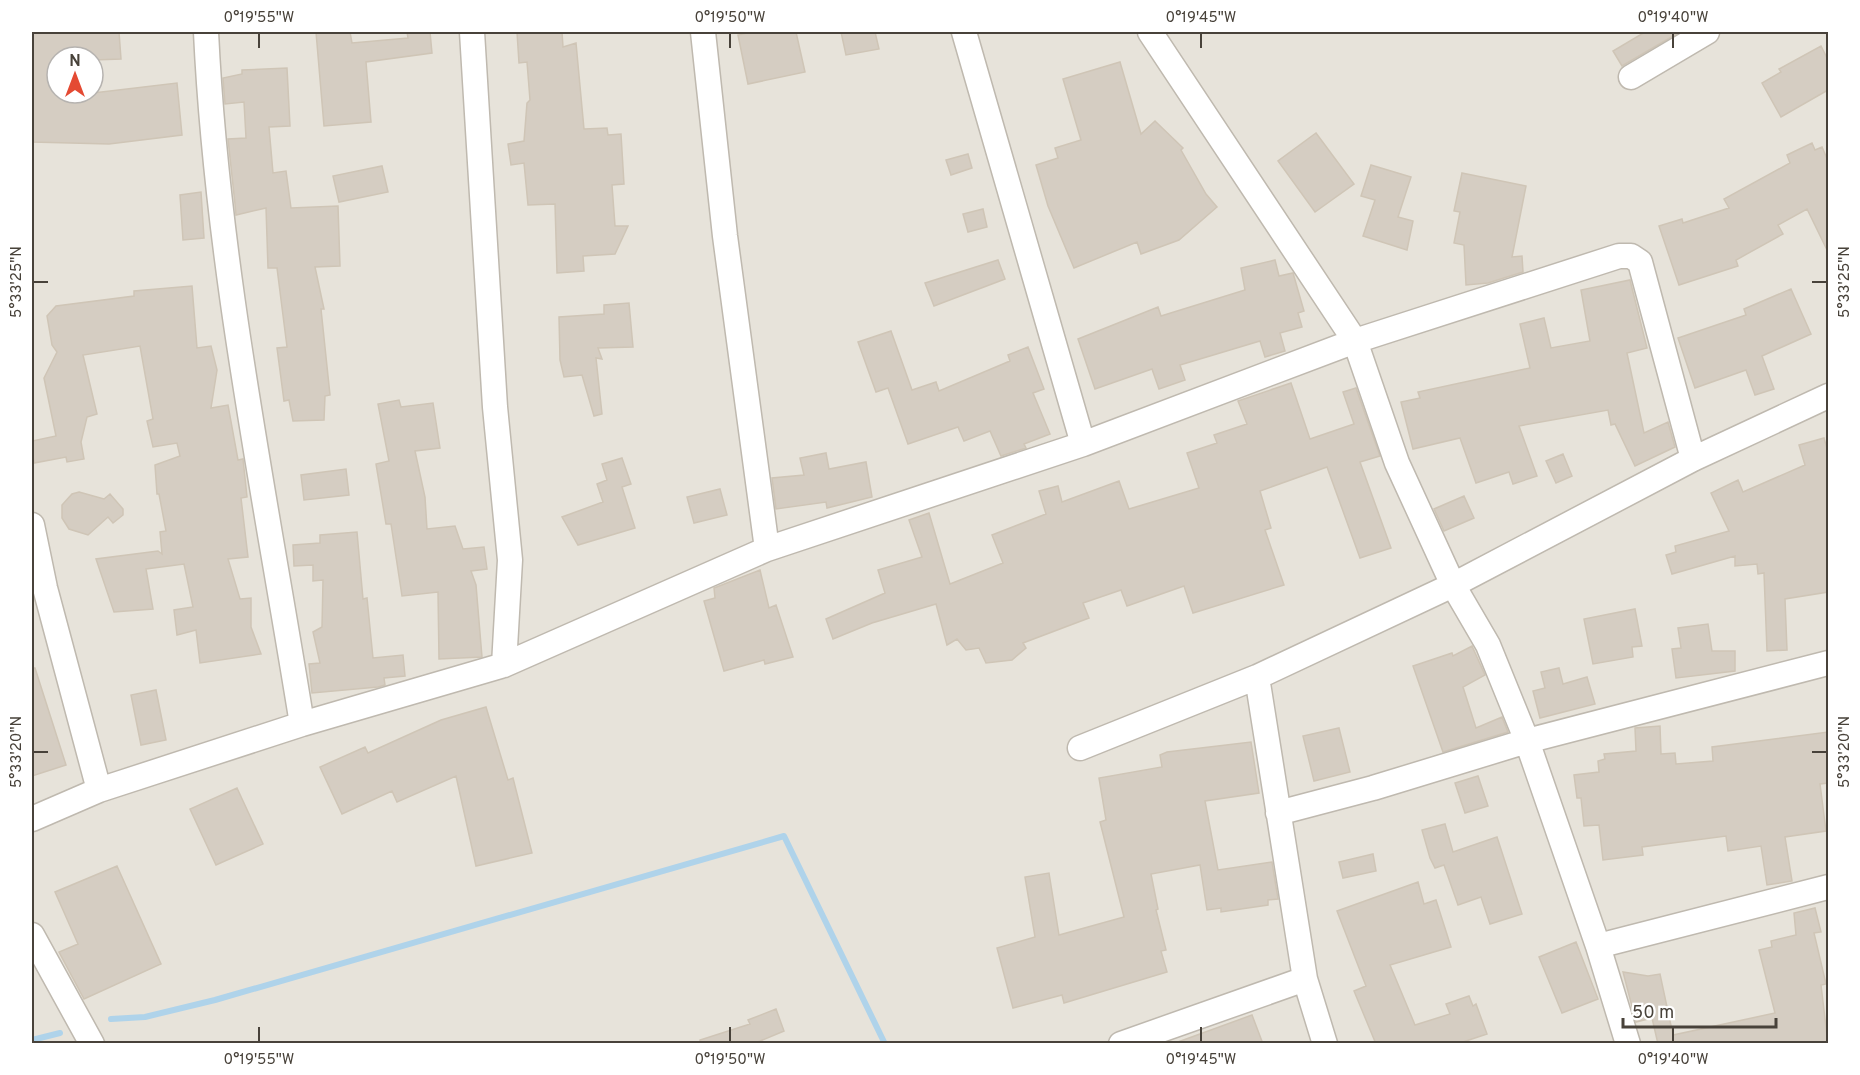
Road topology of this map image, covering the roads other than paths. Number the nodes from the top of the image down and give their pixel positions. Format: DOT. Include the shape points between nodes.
graph roads {
  1 [pos="206,32"];
  2 [pos="471,32"];
  3 [pos="703,32"];
  4 [pos="964,32"];
  5 [pos="1150,32"];
  6 [pos="1707,32"];
  7 [pos="1631,77"];
  8 [pos="1355,341"];
  9 [pos="1828,396"];
  10 [pos="1083,444"];
  11 [pos="1693,459"];
  12 [pos="32,525"];
  13 [pos="767,549"];
  14 [pos="1453,585"];
  15 [pos="1828,663"];
  16 [pos="504,665"];
  17 [pos="1257,677"];
  18 [pos="302,724"];
  19 [pos="1527,741"];
  20 [pos="1080,748"];
  21 [pos="99,790"];
  22 [pos="1278,813"];
  23 [pos="32,819"];
  24 [pos="1828,886"];
  25 [pos="32,935"];
  26 [pos="1598,946"];
  27 [pos="1305,979"];
  28 [pos="92,1044"];
  29 [pos="1121,1044"];
  30 [pos="1325,1044"];
  31 [pos="1628,1044"];
  1 -- 18 [label="street" via="211,122 237,324"];
  2 -- 16 [label="street" via="494,395 510,560"];
  3 -- 13 [label="street" via="725,236"];
  4 -- 10 [label="street"];
  5 -- 8 [label="street"];
  6 -- 7 [label="street"];
  8 -- 10 [label="street"];
  8 -- 11 [label="street" via="1619,256 1631,256 1640,262"];
  8 -- 14 [label="street" via="1397,463"];
  9 -- 11 [label="street"];
  10 -- 13 [label="street"];
  11 -- 14 [label="street"];
  12 -- 21 [label="street"];
  13 -- 16 [label="street"];
  14 -- 17 [label="street"];
  14 -- 19 [label="street" via="1488,645"];
  15 -- 19 [label="street"];
  16 -- 18 [label="street"];
  17 -- 20 [label="street"];
  17 -- 22 [label="street"];
  18 -- 21 [label="street"];
  19 -- 22 [label="street"];
  19 -- 26 [label="street"];
  21 -- 23 [label="street"];
  22 -- 27 [label="street"];
  24 -- 26 [label="street"];
  25 -- 28 [label="street"];
  26 -- 31 [label="street"];
  27 -- 29 [label="street"];
  27 -- 30 [label="street"];
}
